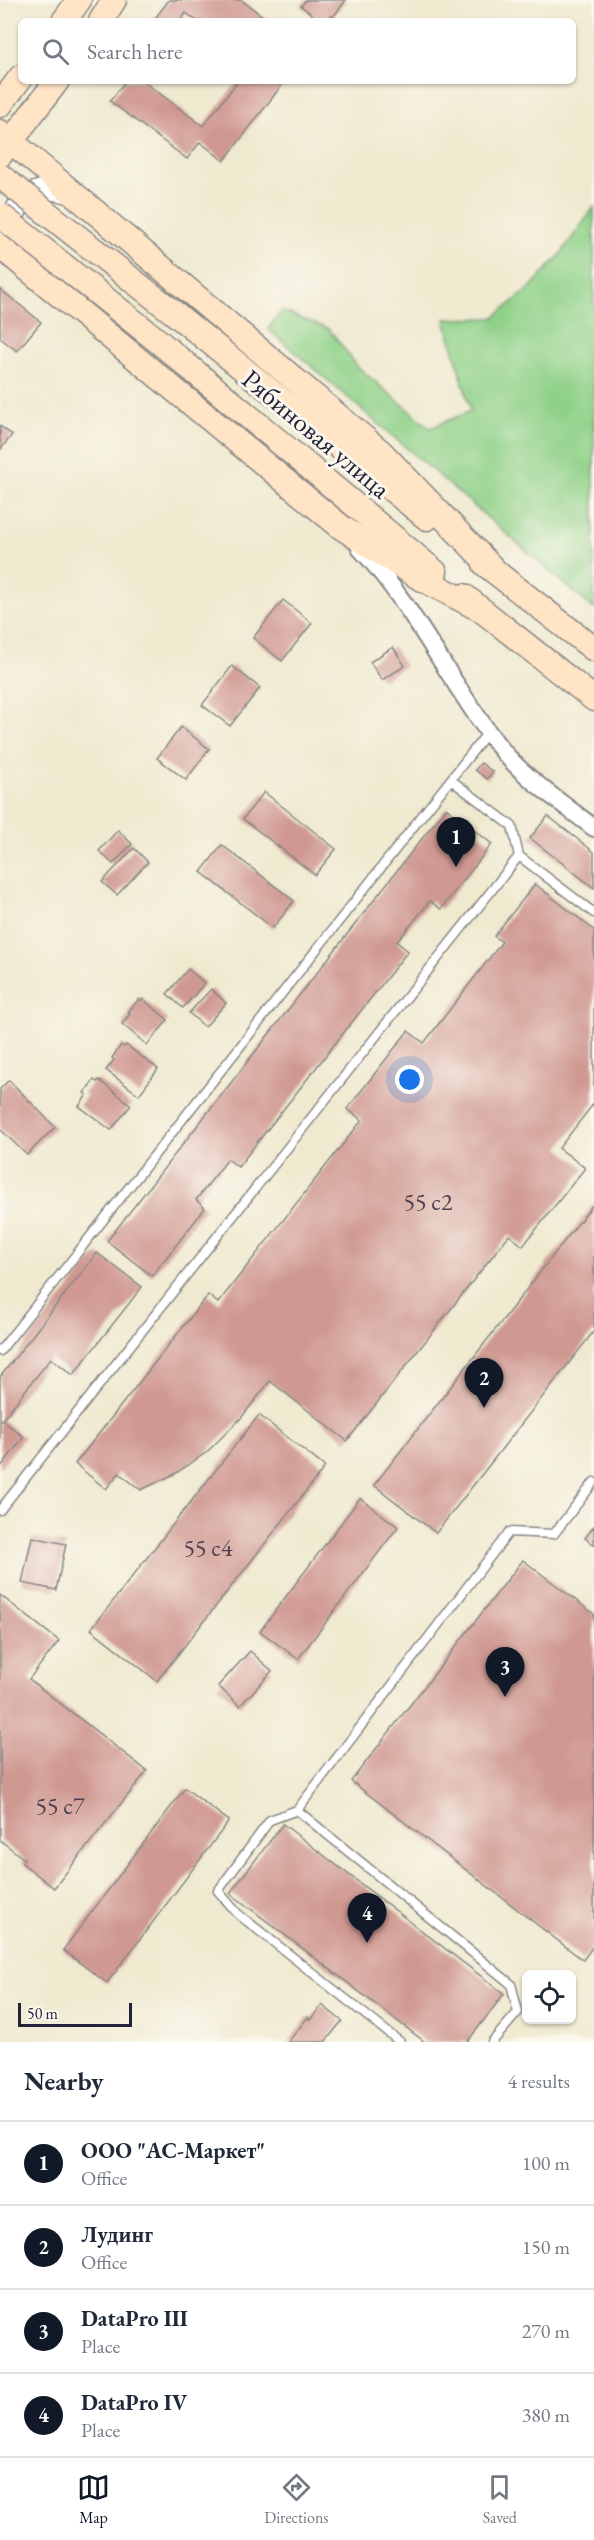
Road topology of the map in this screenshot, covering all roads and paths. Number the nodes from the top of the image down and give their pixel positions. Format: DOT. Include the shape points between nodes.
graph roads {
  1 [pos="79,0"];
  2 [pos="114,0"];
  3 [pos="66,18"];
  4 [pos="103,18"];
  5 [pos="18,81"];
  6 [pos="54,84"];
  7 [pos="0,105"];
  8 [pos="4,143"];
  9 [pos="0,176"];
  10 [pos="77,195"];
  11 [pos="0,215"];
  12 [pos="0,246"];
  13 [pos="24,265"];
  14 [pos="341,527"];
  15 [pos="496,573"];
  16 [pos="476,607"];
  17 [pos="594,650"];
  18 [pos="594,699"];
  19 [pos="488,732"];
  20 [pos="451,780"];
  21 [pos="594,828"];
  22 [pos="519,856"];
  23 [pos="594,913"];
  24 [pos="0,1351"];
  25 [pos="594,1482"];
  26 [pos="0,1510"];
  27 [pos="297,1810"];
  28 [pos="400,2042"];
  29 [pos="492,2042"];
  1 -- 3 [label="main road"];
  2 -- 4 [label="main road"];
  5 -- 7 [label="main road"];
  6 -- 8 [label="main road"];
  8 -- 10 [label="main road"];
  9 -- 15 [label="main road, Рябиновая улица, bridge"];
  10 -- 13 [label="street" via="45,189 18,206 10,220 9,237"];
  10 -- 15 [label="main road" via="382,453"];
  11 -- 16 [label="main road, Рябиновая улица, bridge" via="158,341"];
  12 -- 13 [label="main road"];
  13 -- 14 [label="main road"];
  14 -- 16 [label="main road" via="415,575"];
  14 -- 19 [label="street" via="400,596"];
  15 -- 17 [label="main road, Рябиновая улица"];
  16 -- 18 [label="main road, Рябиновая улица"];
  19 -- 20 [label="lane"];
  19 -- 21 [label="street" via="515,764"];
  20 -- 22 [label="lane" via="512,826"];
  20 -- 24 [label="lane"];
  22 -- 23 [label="lane"];
  22 -- 26 [label="lane"];
  25 -- 27 [label="lane" via="554,1534 509,1532"];
  27 -- 28 [label="lane" via="270,1820 218,1891 238,1914"];
  27 -- 29 [label="lane" via="511,1984 518,2012"];
}
